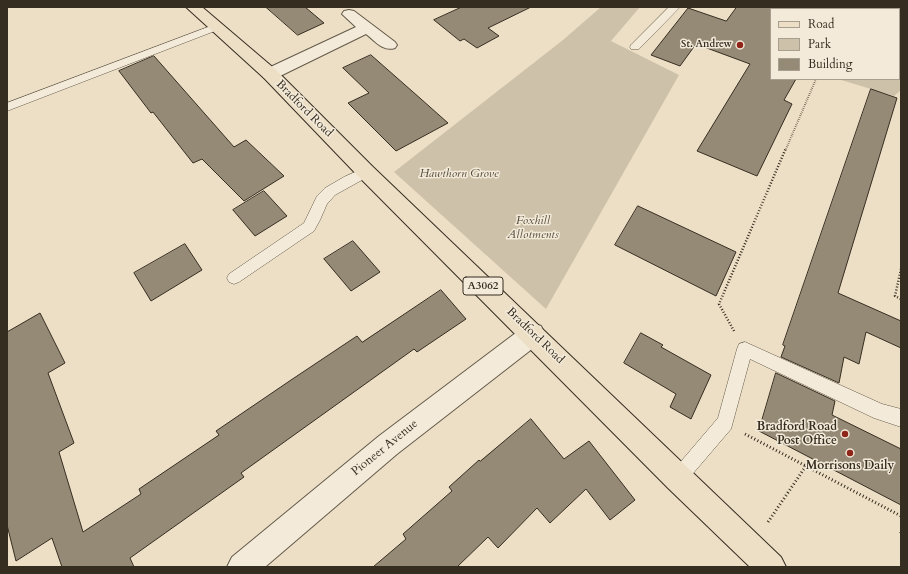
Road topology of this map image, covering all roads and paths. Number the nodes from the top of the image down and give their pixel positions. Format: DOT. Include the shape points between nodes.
graph roads {
  1 [pos="193,7"];
  2 [pos="674,7"];
  3 [pos="349,14"];
  4 [pos="216,27"];
  5 [pos="367,28"];
  6 [pos="389,45"];
  7 [pos="635,48"];
  8 [pos="270,74"];
  9 [pos="816,80"];
  10 [pos="7,107"];
  11 [pos="366,172"];
  12 [pos="901,269"];
  13 [pos="234,278"];
  14 [pos="901,299"];
  15 [pos="532,334"];
  16 [pos="745,349"];
  17 [pos="901,418"];
  18 [pos="725,423"];
  19 [pos="806,466"];
  20 [pos="678,478"];
  21 [pos="901,516"];
  22 [pos="751,547"];
  23 [pos="242,567"];
  24 [pos="771,567"];
  1 -- 4 [label="main road, Bradford Road / A3062"];
  2 -- 7 [label="lane"];
  3 -- 5 [label="street"];
  4 -- 8 [label="main road, Bradford Road / A3062"];
  4 -- 10 [label="lane"];
  5 -- 6 [label="street"];
  5 -- 8 [label="street"];
  8 -- 11 [label="main road, Bradford Road / A3062"];
  9 -- 16 [label="path" via="719,304"];
  11 -- 13 [label="lane" via="326,194 315,220 309,227"];
  11 -- 15 [label="main road, Bradford Road / A3062"];
  12 -- 14 [label="path" via="895,296"];
  15 -- 20 [label="main road, Bradford Road / A3062"];
  15 -- 23 [label="street, Pioneer Avenue" via="388,445"];
  16 -- 17 [label="lane" via="880,412"];
  16 -- 18 [label="lane"];
  18 -- 19 [label="path"];
  18 -- 20 [label="lane"];
  19 -- 21 [label="path"];
  19 -- 22 [label="path"];
  20 -- 22 [label="main road, Bradford Road / A3062"];
  22 -- 24 [label="main road, Bradford Road / A3062"];
}
